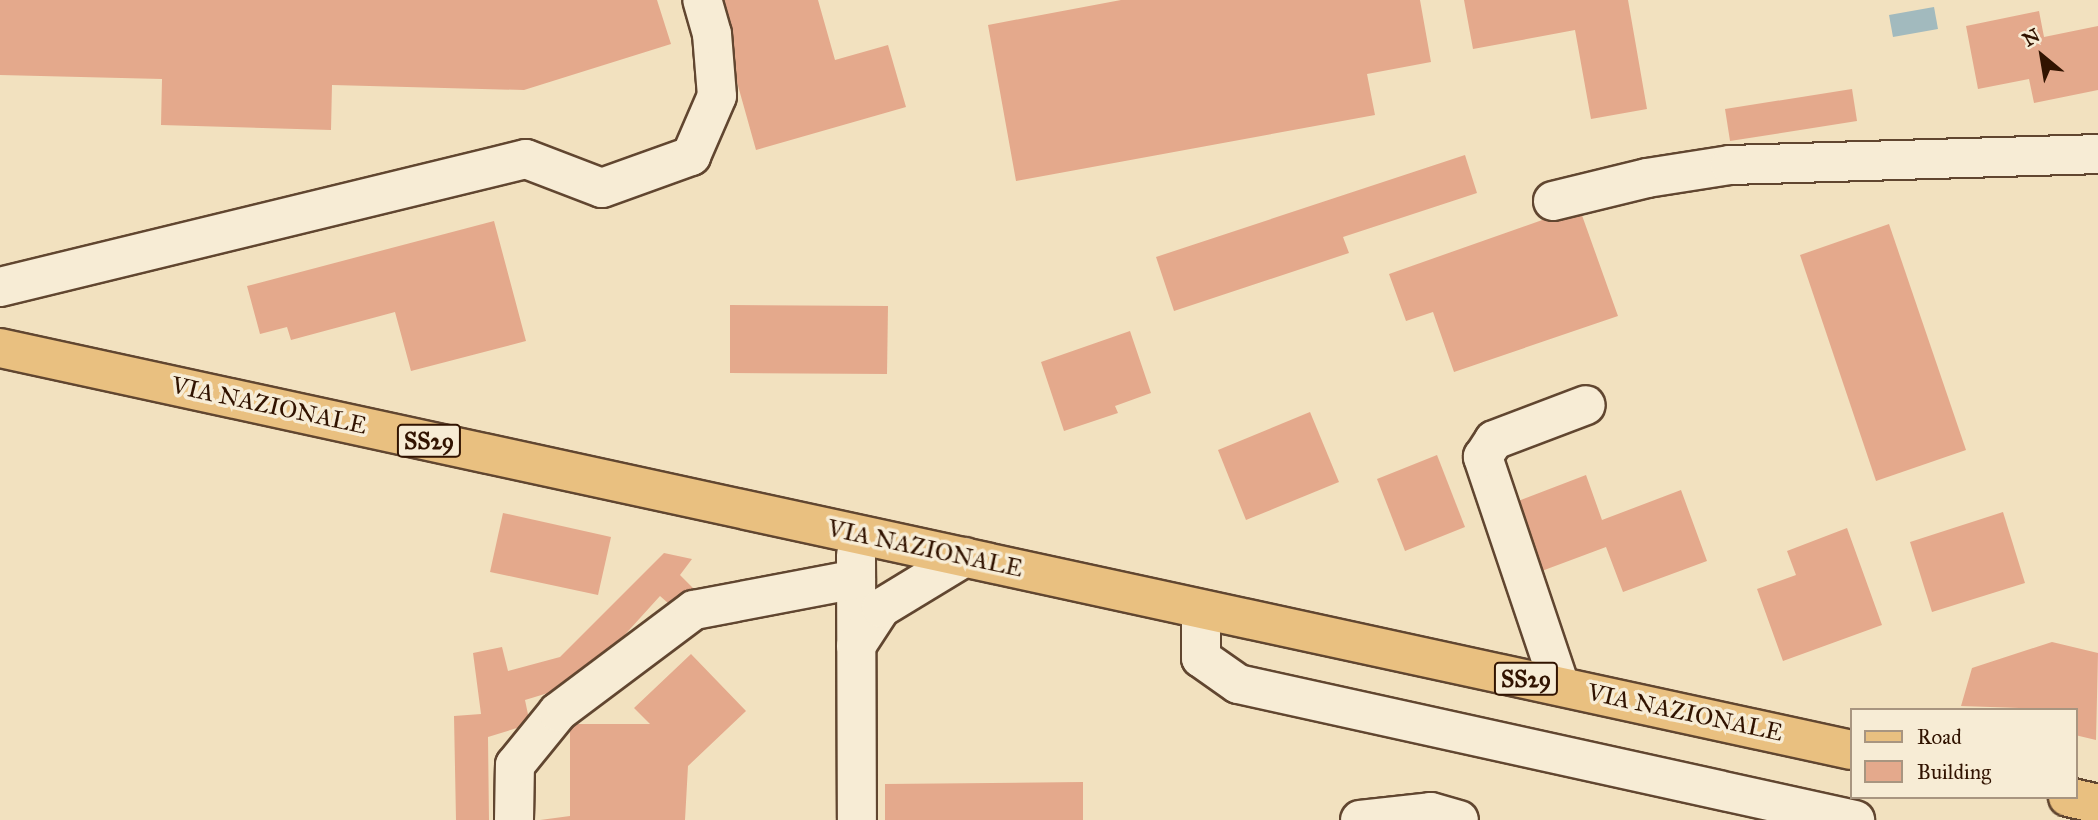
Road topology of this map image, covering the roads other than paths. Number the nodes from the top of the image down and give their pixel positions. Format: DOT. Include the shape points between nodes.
graph roads {
  1 [pos="702,0"];
  2 [pos="2098,154"];
  3 [pos="1553,201"];
  4 [pos="0,287"];
  5 [pos="0,348"];
  6 [pos="1586,405"];
  7 [pos="858,535"];
  8 [pos="965,557"];
  9 [pos="856,579"];
  10 [pos="1201,610"];
  11 [pos="856,646"];
  12 [pos="1560,686"];
  13 [pos="1850,750"];
  14 [pos="2077,799"];
  15 [pos="2098,804"];
  16 [pos="514,820"];
  17 [pos="857,820"];
  18 [pos="1360,820"];
  19 [pos="1459,820"];
  20 [pos="1855,820"];
  1 -- 4 [label="street" via="712,34 717,96 691,156 602,188 526,159"];
  2 -- 3 [label="street" via="1730,165 1647,178"];
  5 -- 7 [label="main road, VIA NAZIONALE / SS29"];
  6 -- 12 [label="street" via="1494,440 1483,457"];
  7 -- 8 [label="main road, VIA NAZIONALE / SS29"];
  7 -- 9 [label="street"];
  8 -- 10 [label="main road, VIA NAZIONALE / SS29"];
  8 -- 11 [label="street" via="881,608"];
  9 -- 11 [label="street"];
  9 -- 16 [label="street" via="694,610 558,712 515,765"];
  10 -- 12 [label="main road, VIA NAZIONALE / SS29"];
  10 -- 20 [label="street" via="1201,658 1238,684"];
  11 -- 17 [label="street"];
  12 -- 13 [label="main road, VIA NAZIONALE / SS29"];
  14 -- 15 [label="main road"];
  18 -- 19 [label="street" via="1431,812"];
}
